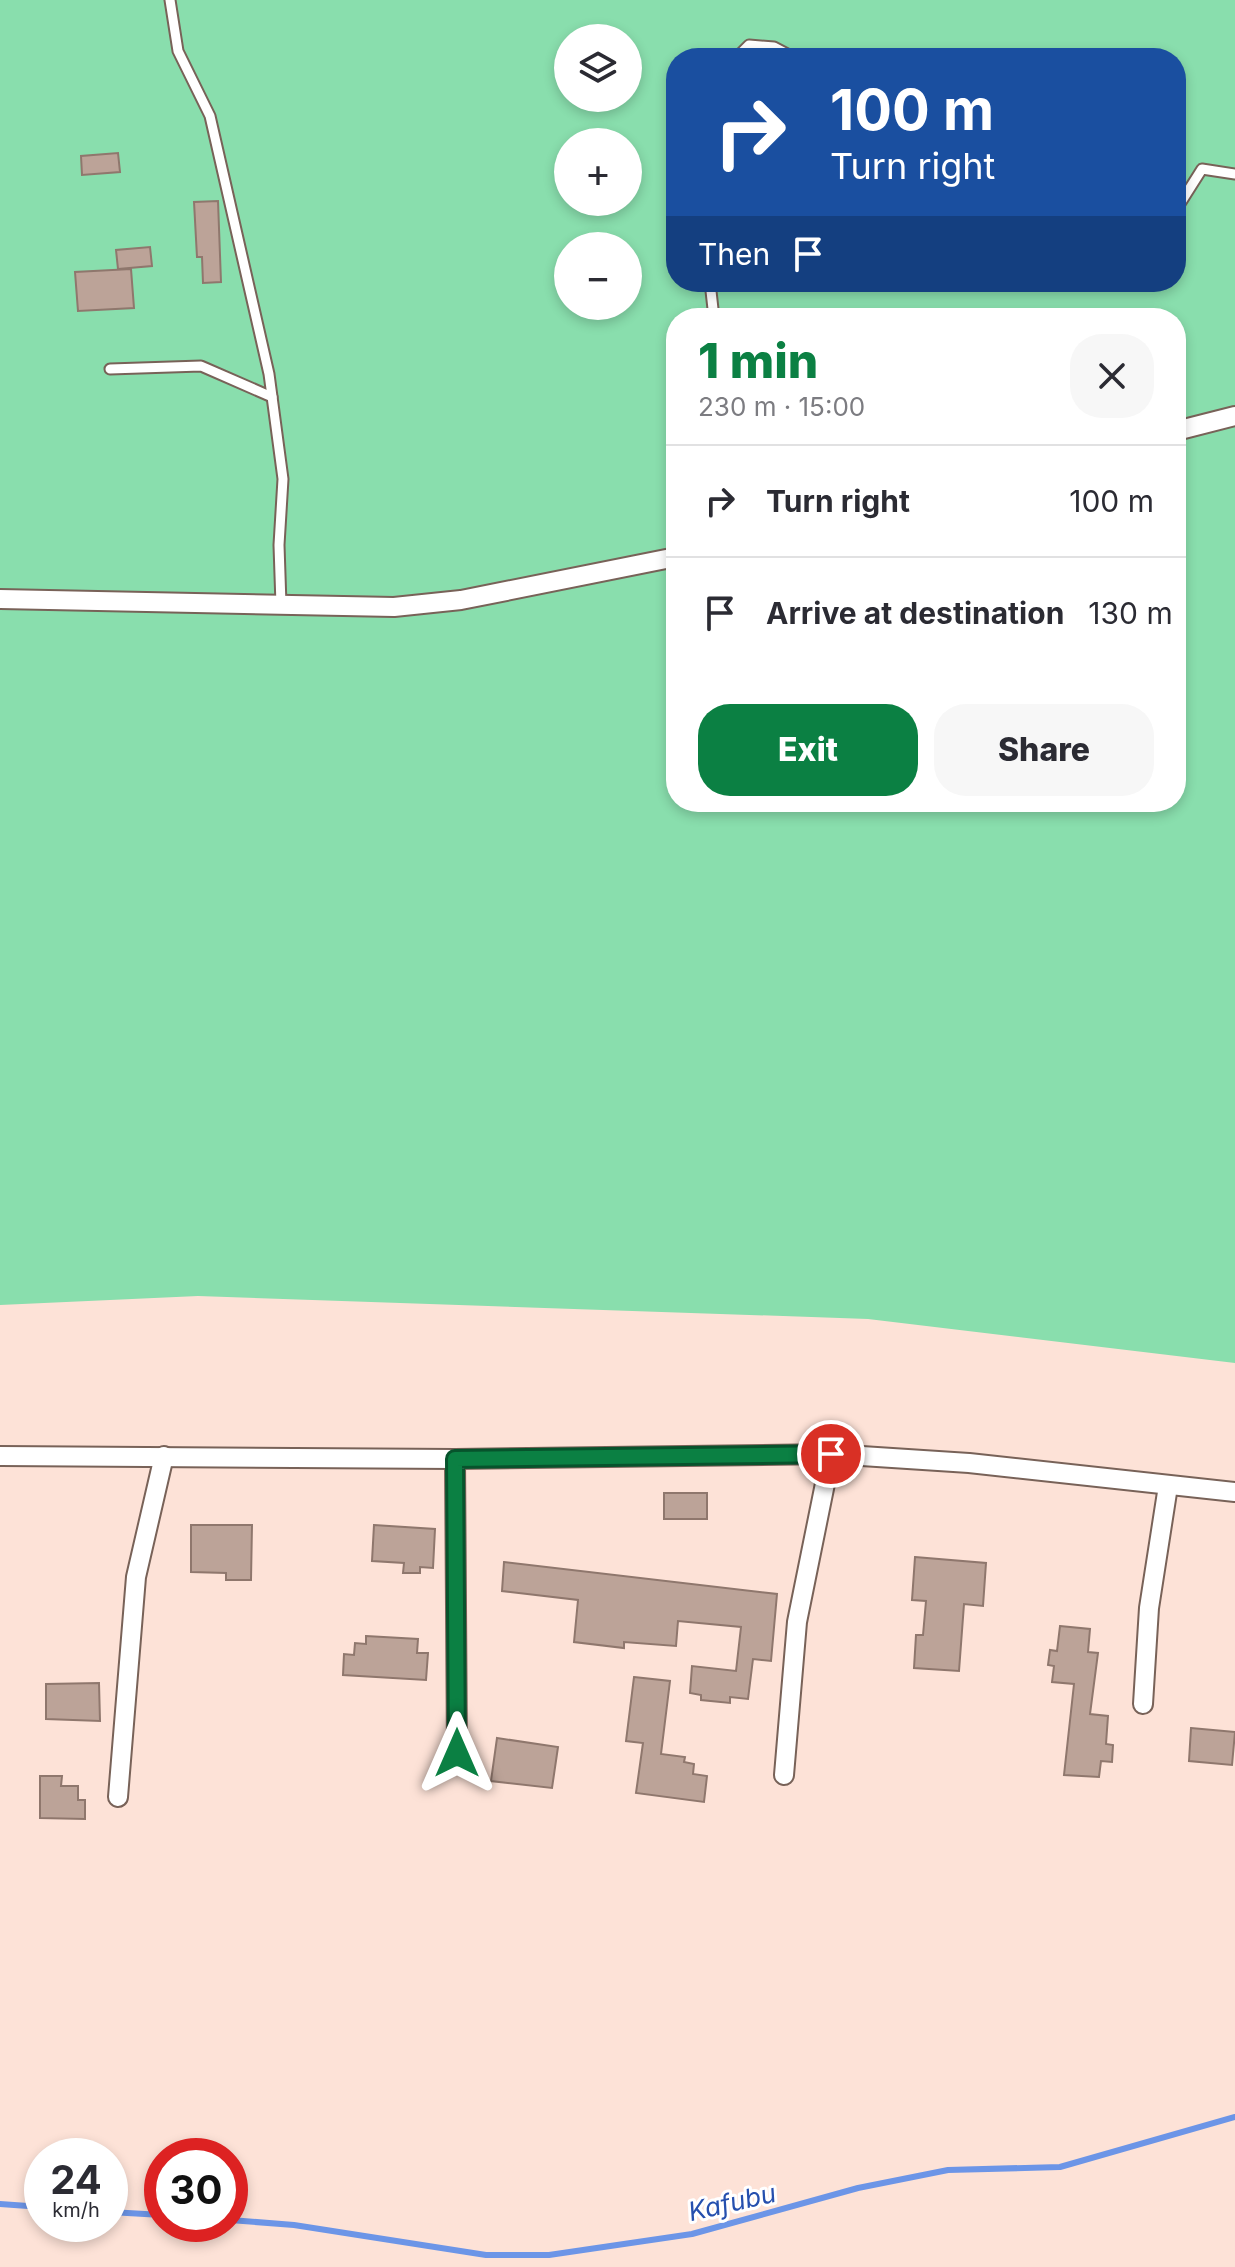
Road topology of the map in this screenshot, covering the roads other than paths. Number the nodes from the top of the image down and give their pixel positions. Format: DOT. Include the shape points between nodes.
graph roads {
  1 [pos="170,0"];
  2 [pos="746,48"];
  3 [pos="776,48"];
  4 [pos="1235,174"];
  5 [pos="1186,194"];
  6 [pos="110,369"];
  7 [pos="272,397"];
  8 [pos="1235,416"];
  9 [pos="1186,428"];
  10 [pos="666,559"];
  11 [pos="0,599"];
  12 [pos="281,605"];
  13 [pos="831,1454"];
  14 [pos="0,1456"];
  15 [pos="164,1456"];
  16 [pos="455,1459"];
  17 [pos="1168,1486"];
  18 [pos="1235,1492"];
  19 [pos="1143,1704"];
  20 [pos="457,1753"];
  21 [pos="784,1775"];
  22 [pos="118,1797"];
  1 -- 7 [label="lane" via="178,51 210,116"];
  2 -- 3 [label="lane"];
  4 -- 5 [label="lane" via="1202,169"];
  6 -- 7 [label="lane" via="201,366"];
  7 -- 12 [label="lane" via="283,479"];
  8 -- 9 [label="street"];
  10 -- 12 [label="street" via="461,600 394,607"];
  11 -- 12 [label="street"];
  13 -- 16 [label="street"];
  13 -- 17 [label="street" via="969,1463"];
  13 -- 21 [label="street" via="797,1622"];
  14 -- 15 [label="street"];
  15 -- 16 [label="street"];
  15 -- 22 [label="street" via="136,1577"];
  16 -- 20 [label="street"];
  17 -- 18 [label="street"];
  17 -- 19 [label="street" via="1149,1608"];
}
